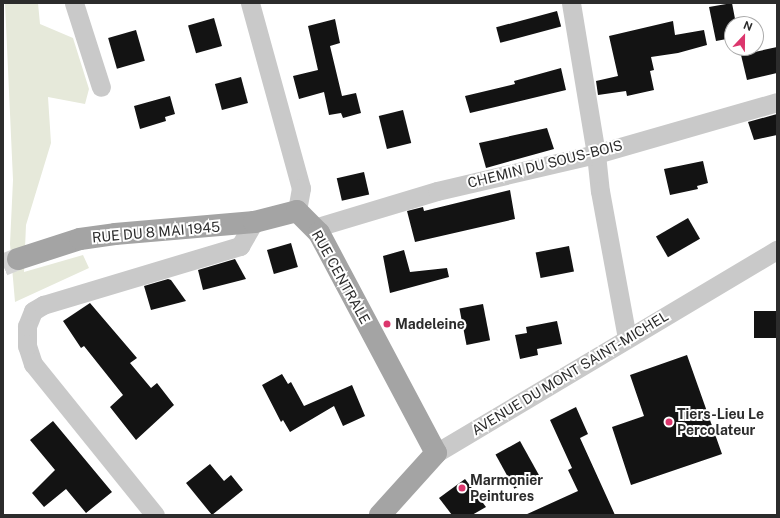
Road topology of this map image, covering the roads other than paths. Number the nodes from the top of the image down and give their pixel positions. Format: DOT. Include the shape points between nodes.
graph roads {
  1 [pos="74,3"];
  2 [pos="250,3"];
  3 [pos="571,3"];
  4 [pos="101,87"];
  5 [pos="777,102"];
  6 [pos="596,154"];
  7 [pos="297,211"];
  8 [pos="254,222"];
  9 [pos="314,228"];
  10 [pos="777,250"];
  11 [pos="18,259"];
  12 [pos="627,338"];
  13 [pos="436,453"];
  14 [pos="155,515"];
  15 [pos="380,515"];
  1 -- 4 [label="street"];
  2 -- 7 [label="street" via="301,188"];
  3 -- 6 [label="street"];
  5 -- 6 [label="street, CHEMIN DU SOUS-BOIS"];
  6 -- 9 [label="street, CHEMIN DU SOUS-BOIS" via="437,191"];
  6 -- 12 [label="street" via="600,191"];
  7 -- 8 [label="main road, RUE DU 8 MAI 1945"];
  7 -- 9 [label="main road, RUE CENTRALE"];
  8 -- 11 [label="main road, RUE DU 8 MAI 1945" via="80,239"];
  8 -- 14 [label="street" via="240,246 60,300 32,311 27,326 27,340 33,364"];
  9 -- 13 [label="main road, RUE CENTRALE"];
  10 -- 12 [label="street, AVENUE DU MONT SAINT-MICHEL"];
  12 -- 13 [label="street, AVENUE DU MONT SAINT-MICHEL"];
  13 -- 15 [label="main road, AVENUE DU MONT SAINT-MICHEL"];
}
